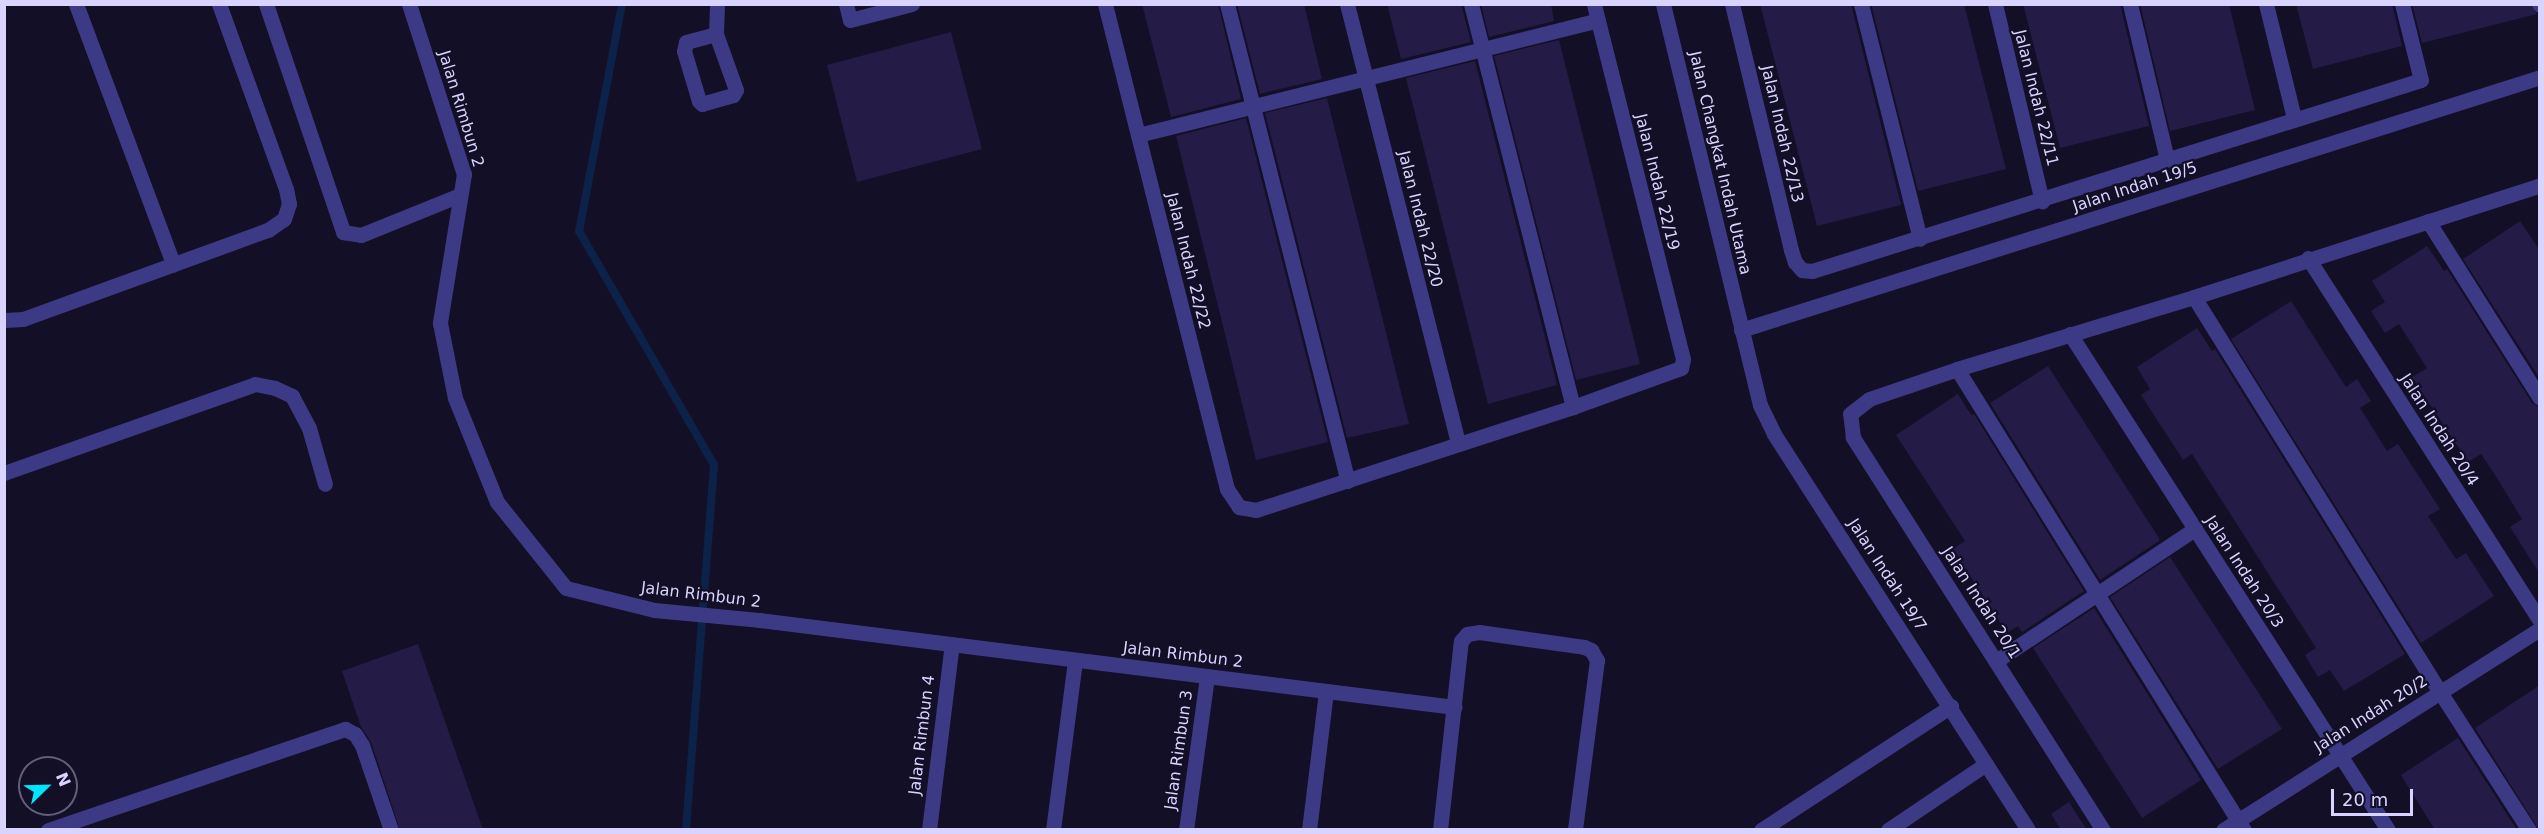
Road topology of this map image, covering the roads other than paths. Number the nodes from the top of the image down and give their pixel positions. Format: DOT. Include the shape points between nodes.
graph roads {
  1 [pos="76,4"];
  2 [pos="219,4"];
  3 [pos="266,4"];
  4 [pos="409,4"];
  5 [pos="717,4"];
  6 [pos="846,4"];
  7 [pos="912,4"];
  8 [pos="1105,4"];
  9 [pos="1227,4"];
  10 [pos="1347,4"];
  11 [pos="1471,4"];
  12 [pos="1594,4"];
  13 [pos="1664,4"];
  14 [pos="1732,4"];
  15 [pos="1861,4"];
  16 [pos="1995,4"];
  17 [pos="2130,4"];
  18 [pos="2266,4"];
  19 [pos="2402,4"];
  20 [pos="1598,20"];
  21 [pos="716,34"];
  22 [pos="1482,49"];
  23 [pos="2540,77"];
  24 [pos="1365,78"];
  25 [pos="1253,106"];
  26 [pos="2294,118"];
  27 [pos="1138,135"];
  28 [pos="2167,159"];
  29 [pos="2540,185"];
  30 [pos="460,195"];
  31 [pos="2043,201"];
  32 [pos="2428,221"];
  33 [pos="1920,239"];
  34 [pos="2308,258"];
  35 [pos="173,264"];
  36 [pos="2194,297"];
  37 [pos="4,320"];
  38 [pos="1741,330"];
  39 [pos="2070,334"];
  40 [pos="1957,369"];
  41 [pos="2540,398"];
  42 [pos="1573,407"];
  43 [pos="1458,443"];
  44 [pos="4,472"];
  45 [pos="1348,481"];
  46 [pos="325,484"];
  47 [pos="2195,529"];
  48 [pos="2096,593"];
  49 [pos="2540,621"];
  50 [pos="2540,629"];
  51 [pos="952,644"];
  52 [pos="1076,660"];
  53 [pos="1996,661"];
  54 [pos="1207,676"];
  55 [pos="1326,691"];
  56 [pos="2440,692"];
  57 [pos="1950,706"];
  58 [pos="1455,707"];
  59 [pos="2341,755"];
  60 [pos="1986,764"];
  61 [pos="2241,825"];
  62 [pos="2021,827"];
  63 [pos="48,830"];
  64 [pos="391,830"];
  65 [pos="928,830"];
  66 [pos="1053,830"];
  67 [pos="1186,830"];
  68 [pos="1308,830"];
  69 [pos="1440,830"];
  70 [pos="1575,830"];
  71 [pos="1761,830"];
  72 [pos="1888,830"];
  73 [pos="2103,830"];
  74 [pos="2223,830"];
  75 [pos="2388,830"];
  76 [pos="2529,830"];
  1 -- 35 [label="street"];
  2 -- 35 [label="street" via="289,204 284,219 268,230"];
  3 -- 30 [label="street" via="342,232 362,235"];
  4 -- 30 [label="street, Jalan Rimbun 2" via="464,174"];
  5 -- 21 [label="street"];
  6 -- 7 [label="street" via="850,20"];
  8 -- 27 [label="street, Jalan Indah 22/22"];
  9 -- 25 [label="street"];
  10 -- 24 [label="street, Jalan Indah 22/20"];
  11 -- 22 [label="street"];
  12 -- 20 [label="street, Jalan Indah 22/19"];
  13 -- 38 [label="street, Jalan Changkat Indah Utama"];
  14 -- 33 [label="street, Jalan Indah 22/13" via="1795,262 1802,270 1822,269"];
  15 -- 33 [label="street"];
  16 -- 31 [label="street, Jalan Indah 22/11"];
  17 -- 28 [label="street"];
  18 -- 26 [label="street"];
  19 -- 26 [label="street" via="2421,80"];
  20 -- 22 [label="street"];
  20 -- 42 [label="street, Jalan Indah 22/19" via="1683,359 1681,368"];
  21 -- 21 [label="street" via="686,42 684,51 702,104 733,95 736,90"];
  22 -- 24 [label="street"];
  22 -- 42 [label="street"];
  23 -- 38 [label="street, Jalan Indah 19/5"];
  24 -- 25 [label="street"];
  24 -- 43 [label="street, Jalan Indah 22/20"];
  25 -- 27 [label="street"];
  25 -- 45 [label="street"];
  26 -- 28 [label="street"];
  27 -- 45 [label="street, Jalan Indah 22/22" via="1227,489 1239,507 1256,510"];
  28 -- 31 [label="street"];
  29 -- 32 [label="street"];
  30 -- 51 [label="street, Jalan Rimbun 2" via="440,323 455,398 497,502 566,588 654,610"];
  31 -- 33 [label="street"];
  32 -- 34 [label="street"];
  32 -- 41 [label="street"];
  34 -- 36 [label="street"];
  34 -- 49 [label="street, Jalan Indah 20/4"];
  35 -- 37 [label="street" via="23,320"];
  36 -- 39 [label="street"];
  36 -- 56 [label="street"];
  38 -- 57 [label="street, Jalan Indah 19/7" via="1760,405 1774,434"];
  39 -- 40 [label="street"];
  39 -- 47 [label="street, Jalan Indah 20/3"];
  40 -- 48 [label="street"];
  40 -- 53 [label="street, Jalan Indah 20/1" via="1869,399 1850,414 1852,437"];
  42 -- 43 [label="street"];
  43 -- 45 [label="street"];
  44 -- 46 [label="street" via="255,384 292,396 309,429"];
  47 -- 48 [label="street"];
  47 -- 59 [label="street, Jalan Indah 20/3"];
  48 -- 53 [label="street"];
  48 -- 61 [label="street"];
  50 -- 56 [label="street, Jalan Indah 20/2"];
  51 -- 52 [label="street, Jalan Rimbun 2"];
  51 -- 65 [label="street, Jalan Rimbun 4"];
  52 -- 54 [label="street, Jalan Rimbun 2"];
  52 -- 66 [label="street"];
  53 -- 73 [label="street, Jalan Indah 20/1"];
  54 -- 55 [label="street, Jalan Rimbun 2"];
  54 -- 67 [label="street, Jalan Rimbun 3"];
  55 -- 58 [label="street, Jalan Rimbun 2"];
  55 -- 68 [label="street"];
  56 -- 59 [label="street, Jalan Indah 20/2"];
  56 -- 76 [label="street"];
  57 -- 60 [label="street, Jalan Indah 19/7"];
  57 -- 71 [label="street"];
  58 -- 69 [label="street"];
  58 -- 70 [label="street" via="1461,641 1467,634 1479,632 1591,650 1597,660"];
  59 -- 61 [label="street, Jalan Indah 20/2"];
  59 -- 75 [label="street, Jalan Indah 20/3"];
  60 -- 62 [label="street, Jalan Indah 19/7"];
  60 -- 72 [label="street"];
  61 -- 74 [label="street, Jalan Indah 20/2"];
  63 -- 64 [label="street" via="345,729 355,734 362,745"];
}
